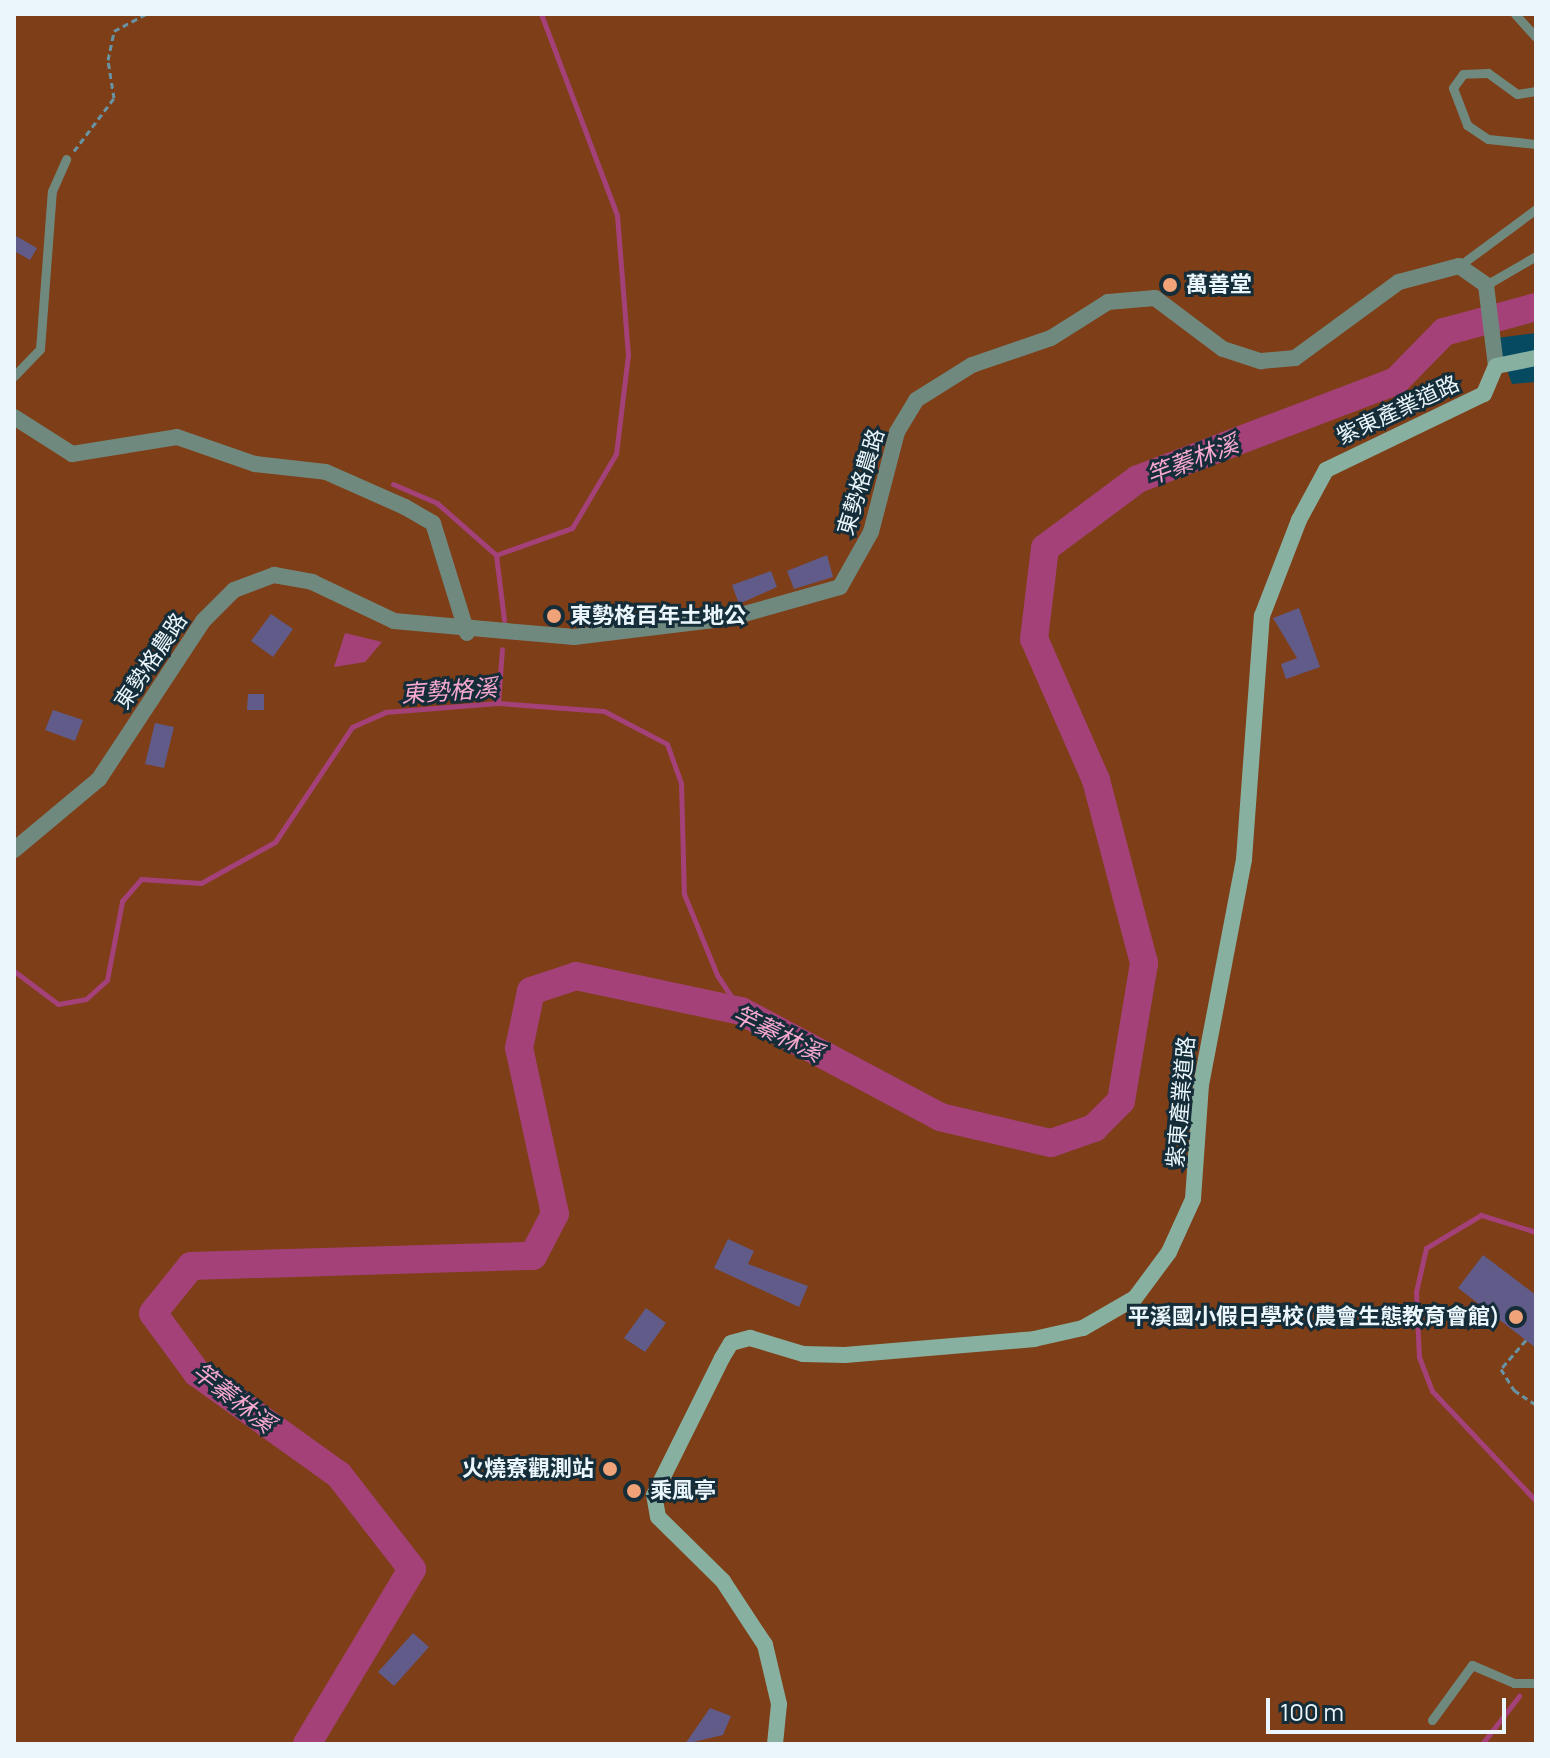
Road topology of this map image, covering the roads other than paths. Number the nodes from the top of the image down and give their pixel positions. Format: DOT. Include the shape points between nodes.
graph roads {
  1 [pos="1515,14"];
  2 [pos="1536,37"];
  3 [pos="1536,91"];
  4 [pos="1536,144"];
  5 [pos="66,159"];
  6 [pos="1536,209"];
  7 [pos="1536,256"];
  8 [pos="1459,266"];
  9 [pos="1486,285"];
  10 [pos="1536,358"];
  11 [pos="1496,366"];
  12 [pos="14,376"];
  13 [pos="14,417"];
  14 [pos="467,633"];
  15 [pos="14,850"];
  16 [pos="1536,1683"];
  17 [pos="1432,1720"];
  18 [pos="775,1744"];
  1 -- 2 [label="lane"];
  3 -- 4 [label="lane" via="1517,94 1488,73 1463,74 1453,88 1467,125 1488,139"];
  5 -- 12 [label="lane" via="52,191 40,349"];
  6 -- 8 [label="lane"];
  7 -- 9 [label="lane"];
  8 -- 9 [label="street"];
  8 -- 14 [label="street, 東勢格農路" via="1399,282 1295,358 1261,361 1223,349 1155,298 1108,302 1051,338 972,365 916,400 897,432 871,532 840,587 730,618 574,637"];
  9 -- 11 [label="street"];
  10 -- 11 [label="street"];
  11 -- 18 [label="street, 紫東產業道路" via="1484,394 1326,470 1299,520 1262,616 1244,859 1201,1085 1193,1199 1169,1252 1135,1298 1083,1328 1034,1339 845,1355 803,1354 765,1338 731,1343 659,1474 658,1517 723,1581 765,1645 779,1704"];
  13 -- 14 [label="street" via="72,454 177,437 255,464 326,472 405,507 433,523"];
  14 -- 15 [label="street, 東勢格農路" via="394,621 312,582 274,575 234,590 203,621 99,779"];
  16 -- 17 [label="lane" via="1514,1683 1472,1665"];
}
